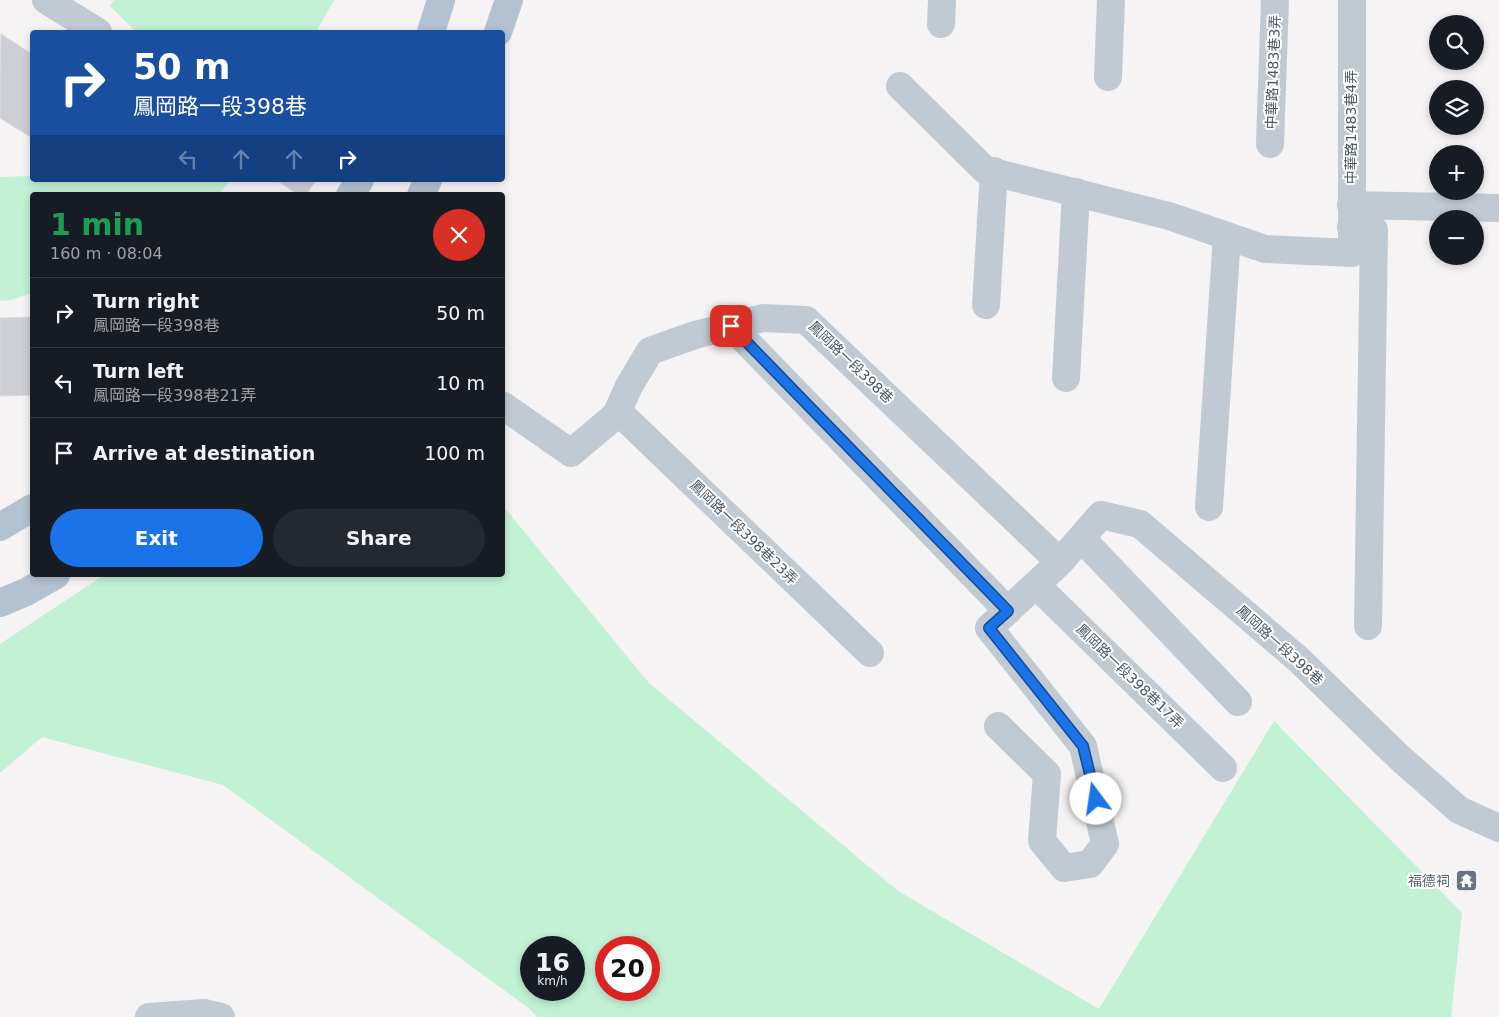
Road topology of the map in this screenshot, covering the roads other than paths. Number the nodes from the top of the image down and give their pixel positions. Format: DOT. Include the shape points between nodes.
graph roads {
  1 [pos="46,0"];
  2 [pos="441,0"];
  3 [pos="509,0"];
  4 [pos="1111,0"];
  5 [pos="1275,0"];
  6 [pos="1352,0"];
  7 [pos="95,30"];
  8 [pos="432,30"];
  9 [pos="499,30"];
  10 [pos="1108,76"];
  11 [pos="900,86"];
  12 [pos="1270,144"];
  13 [pos="994,171"];
  14 [pos="1076,192"];
  15 [pos="1498,208"];
  16 [pos="1351,228"];
  17 [pos="1227,236"];
  18 [pos="986,304"];
  19 [pos="731,326"];
  20 [pos="1066,378"];
  21 [pos="505,407"];
  22 [pos="616,414"];
  23 [pos="1209,507"];
  24 [pos="30,509"];
  25 [pos="0,527"];
  26 [pos="1080,538"];
  27 [pos="1060,562"];
  28 [pos="52,577"];
  29 [pos="1036,585"];
  30 [pos="0,603"];
  31 [pos="998,620"];
  32 [pos="1368,626"];
  33 [pos="870,653"];
  34 [pos="1238,702"];
  35 [pos="998,726"];
  36 [pos="1223,768"];
  37 [pos="1499,828"];
  38 [pos="149,1017"];
  39 [pos="222,1017"];
  1 -- 7 [label="lane"];
  2 -- 8 [label="main road"];
  3 -- 9 [label="main road"];
  4 -- 10 [label="lane"];
  5 -- 12 [label="lane, 中華路1483巷3弄"];
  6 -- 16 [label="lane, 中華路1483巷4弄"];
  11 -- 13 [label="lane" via="986,170"];
  13 -- 14 [label="lane"];
  13 -- 18 [label="lane"];
  14 -- 17 [label="lane" via="1170,216"];
  14 -- 20 [label="lane"];
  15 -- 16 [label="lane"];
  16 -- 17 [label="lane" via="1265,249"];
  16 -- 32 [label="lane" via="1374,230"];
  17 -- 23 [label="lane"];
  19 -- 22 [label="lane, 鳳岡路一段398巷" via="650,351"];
  19 -- 27 [label="lane, 鳳岡路一段398巷" via="763,318 806,320"];
  19 -- 31 [label="lane"];
  21 -- 22 [label="lane, 鳳岡路一段398巷" via="570,454"];
  22 -- 33 [label="lane, 鳳岡路一段398巷23弄" via="626,419"];
  24 -- 25 [label="main road"];
  26 -- 27 [label="lane, 鳳岡路一段398巷"];
  26 -- 34 [label="lane"];
  26 -- 37 [label="lane, 鳳岡路一段398巷" via="1101,514 1140,524 1298,659 1459,810"];
  27 -- 29 [label="lane, 鳳岡路一段398巷"];
  28 -- 30 [label="main road"];
  29 -- 31 [label="lane, 鳳岡路一段398巷"];
  29 -- 36 [label="lane, 鳳岡路一段398巷17弄"];
  31 -- 35 [label="lane" via="1083,746 1105,844 1090,864 1064,868 1042,841 1047,774"];
  38 -- 39 [label="lane" via="204,1013"];
}
